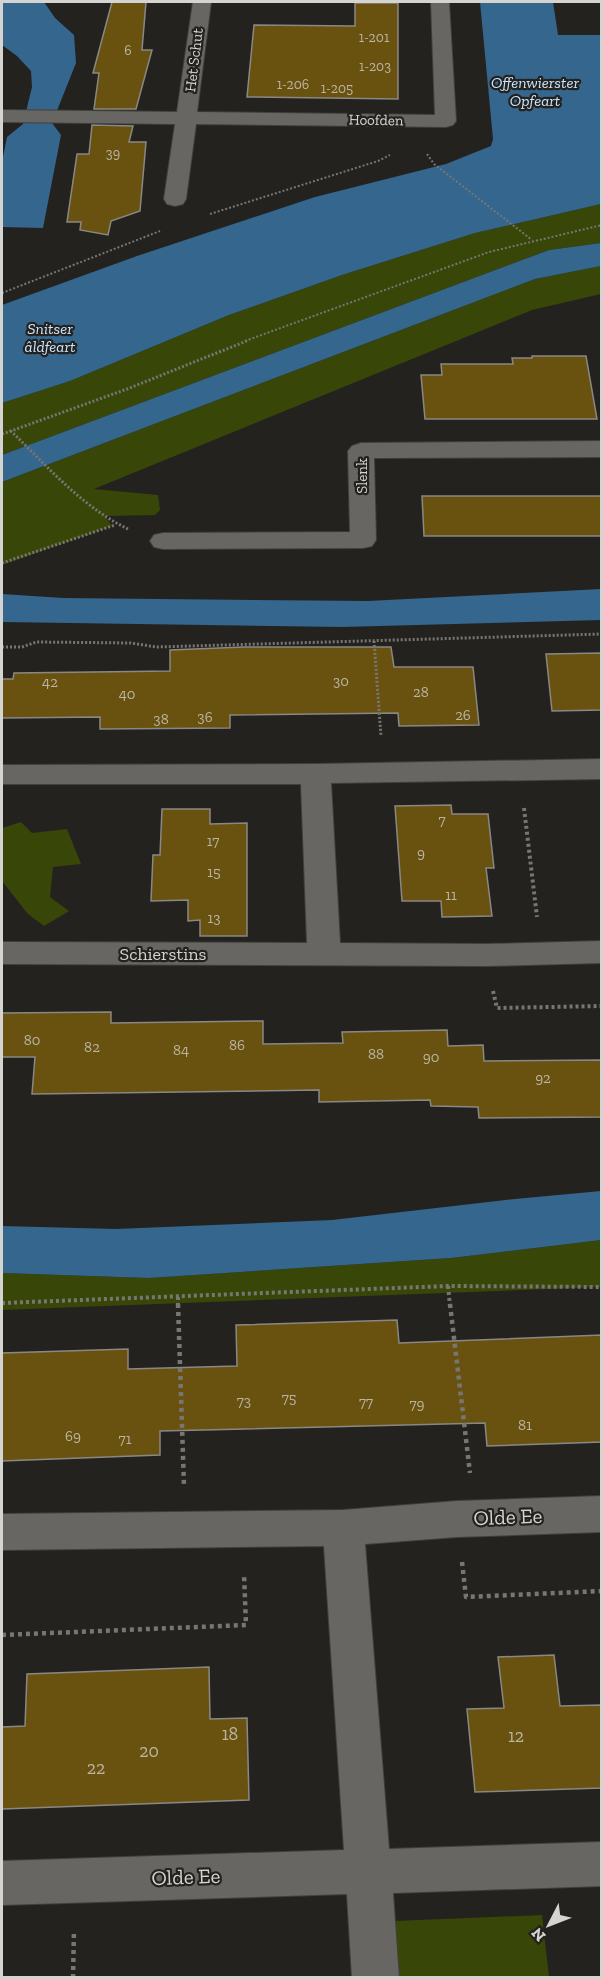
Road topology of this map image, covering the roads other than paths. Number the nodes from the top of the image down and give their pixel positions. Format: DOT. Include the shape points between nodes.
graph roads {
  1 [pos="202,2"];
  2 [pos="440,2"];
  3 [pos="3,116"];
  4 [pos="186,118"];
  5 [pos="175,199"];
  6 [pos="602,449"];
  7 [pos="163,541"];
  8 [pos="602,769"];
  9 [pos="2,774"];
  10 [pos="316,774"];
  11 [pos="602,952"];
  12 [pos="2,953"];
  13 [pos="324,955"];
  14 [pos="602,1514"];
  15 [pos="343,1528"];
  16 [pos="2,1532"];
  17 [pos="602,1864"];
  18 [pos="369,1872"];
  19 [pos="2,1883"];
  20 [pos="376,1977"];
  1 -- 4 [label="street, Het Schut"];
  2 -- 4 [label="street, Hoofden" via="446,121"];
  3 -- 4 [label="street, Hoofden"];
  4 -- 5 [label="street"];
  6 -- 7 [label="street, Slenk" via="361,451 363,540"];
  8 -- 10 [label="street"];
  9 -- 10 [label="street"];
  10 -- 13 [label="street"];
  11 -- 13 [label="street, Schierstins"];
  12 -- 13 [label="street, Schierstins"];
  14 -- 15 [label="street, Olde Ee"];
  15 -- 16 [label="street, Olde Ee"];
  15 -- 18 [label="street"];
  17 -- 18 [label="street, Olde Ee"];
  18 -- 19 [label="street, Olde Ee"];
  18 -- 20 [label="street"];
}
